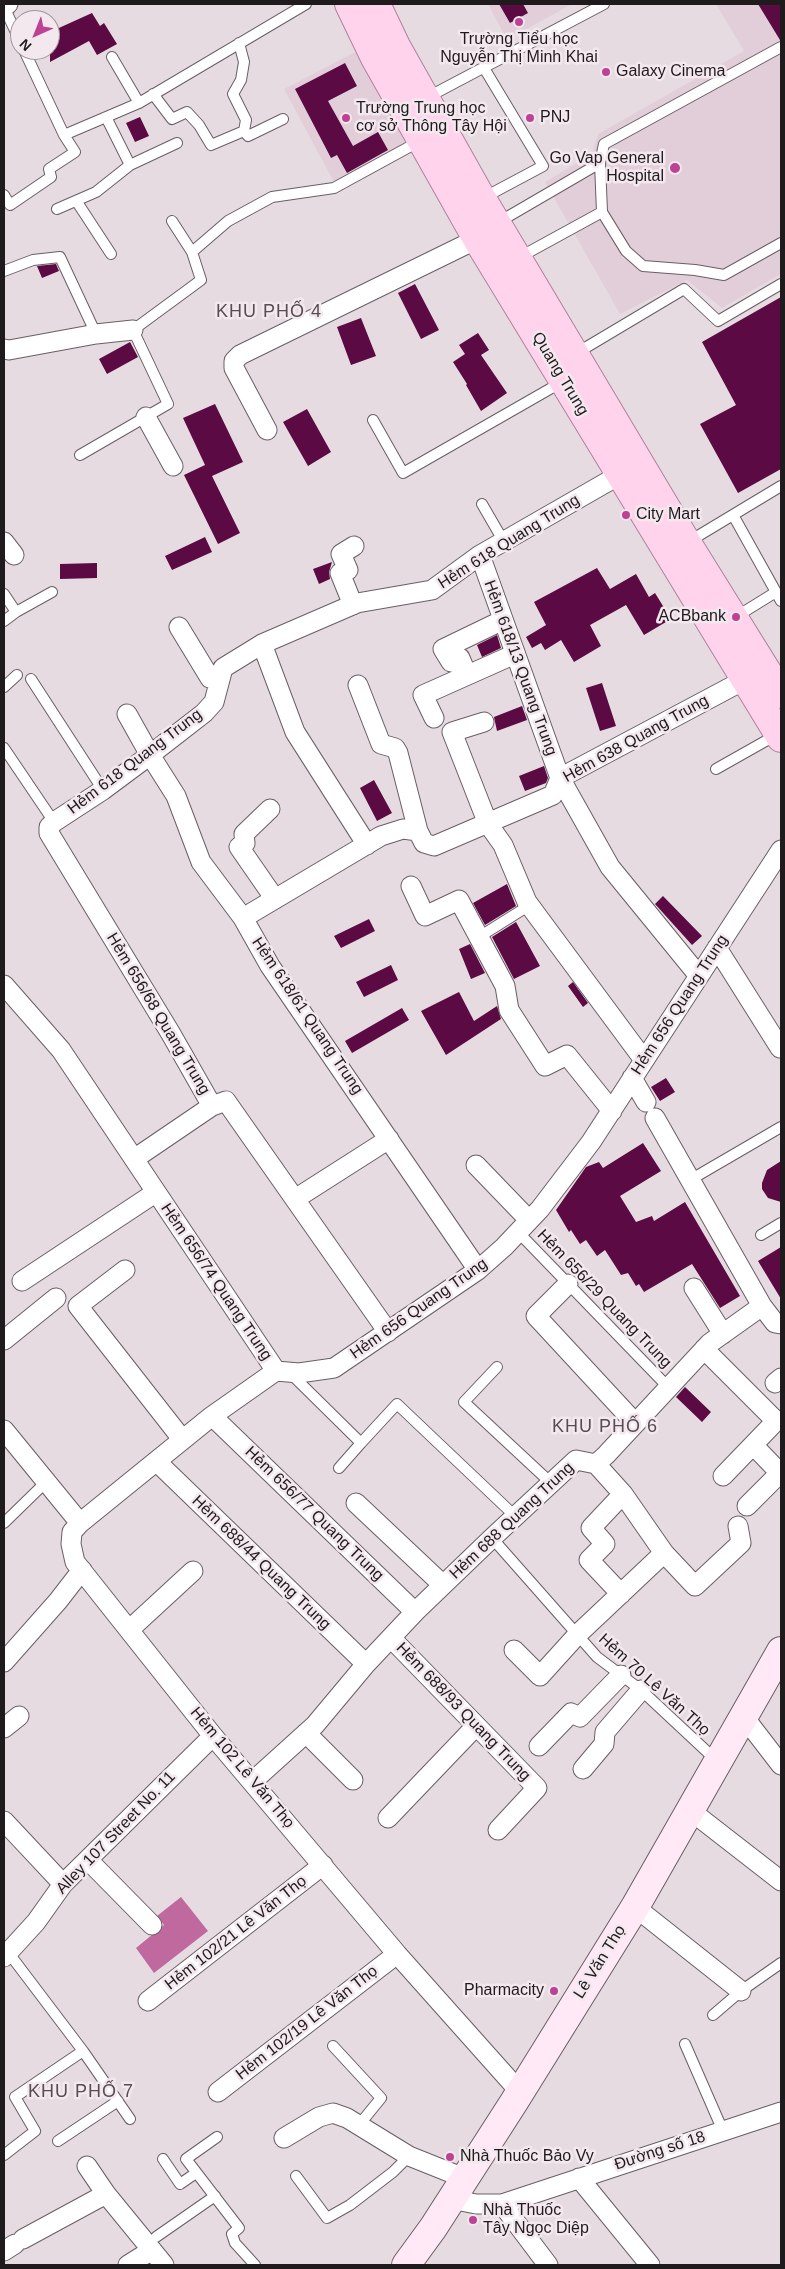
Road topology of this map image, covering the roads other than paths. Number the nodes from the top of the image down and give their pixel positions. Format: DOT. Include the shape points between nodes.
graph roads {
  1 [pos="8,4"];
  2 [pos="306,4"];
  3 [pos="349,4"];
  4 [pos="376,4"];
  5 [pos="604,4"];
  6 [pos="4,7"];
  7 [pos="10,20"];
  8 [pos="238,44"];
  9 [pos="781,48"];
  10 [pos="112,57"];
  11 [pos="29,60"];
  12 [pos="484,68"];
  13 [pos="153,94"];
  14 [pos="138,103"];
  15 [pos="415,105"];
  16 [pos="106,117"];
  17 [pos="283,119"];
  18 [pos="244,131"];
  19 [pos="64,135"];
  20 [pos="421,141"];
  21 [pos="177,143"];
  22 [pos="600,163"];
  23 [pos="130,165"];
  24 [pos="4,195"];
  25 [pos="482,199"];
  26 [pos="77,202"];
  27 [pos="57,209"];
  28 [pos="602,212"];
  29 [pos="172,221"];
  30 [pos="491,230"];
  31 [pos="781,242"];
  32 [pos="192,252"];
  33 [pos="111,254"];
  34 [pos="517,259"];
  35 [pos="4,271"];
  36 [pos="781,284"];
  37 [pos="133,330"];
  38 [pos="96,334"];
  39 [pos="4,349"];
  40 [pos="574,354"];
  41 [pos="564,381"];
  42 [pos="146,416"];
  43 [pos="373,420"];
  44 [pos="267,430"];
  45 [pos="80,455"];
  46 [pos="173,466"];
  47 [pos="620,474"];
  48 [pos="781,486"];
  49 [pos="482,504"];
  50 [pos="733,515"];
  51 [pos="504,542"];
  52 [pos="687,543"];
  53 [pos="354,546"];
  54 [pos="480,556"];
  55 [pos="52,592"];
  56 [pos="4,594"];
  57 [pos="778,596"];
  58 [pos="353,604"];
  59 [pos="16,612"];
  60 [pos="503,620"];
  61 [pos="4,621"];
  62 [pos="724,625"];
  63 [pos="179,627"];
  64 [pos="262,644"];
  65 [pos="515,654"];
  66 [pos="17,674"];
  67 [pos="468,675"];
  68 [pos="220,678"];
  69 [pos="31,679"];
  70 [pos="746,679"];
  71 [pos="358,685"];
  72 [pos="4,687"];
  73 [pos="781,694"];
  74 [pos="127,714"];
  75 [pos="434,718"];
  76 [pos="484,722"];
  77 [pos="780,736"];
  78 [pos="4,748"];
  79 [pos="150,755"];
  80 [pos="716,769"];
  81 [pos="560,778"];
  82 [pos="103,790"];
  83 [pos="270,808"];
  84 [pos="54,822"];
  85 [pos="488,824"];
  86 [pos="418,831"];
  87 [pos="367,845"];
  88 [pos="781,850"];
  89 [pos="411,886"];
  90 [pos="275,899"];
  91 [pos="530,905"];
  92 [pos="243,918"];
  93 [pos="479,937"];
  94 [pos="717,948"];
  95 [pos="699,976"];
  96 [pos="4,986"];
  97 [pos="780,1048"];
  98 [pos="644,1060"];
  99 [pos="632,1078"];
  100 [pos="212,1106"];
  101 [pos="612,1111"];
  102 [pos="781,1126"];
  103 [pos="389,1139"];
  104 [pos="134,1159"];
  105 [pos="476,1165"];
  106 [pos="690,1180"];
  107 [pos="156,1193"];
  108 [pos="295,1199"];
  109 [pos="781,1223"];
  110 [pos="524,1226"];
  111 [pos="760,1235"];
  112 [pos="125,1270"];
  113 [pos="478,1270"];
  114 [pos="22,1281"];
  115 [pos="568,1284"];
  116 [pos="694,1288"];
  117 [pos="56,1298"];
  118 [pos="762,1306"];
  119 [pos="781,1325"];
  120 [pos="388,1332"];
  121 [pos="723,1334"];
  122 [pos="4,1340"];
  123 [pos="704,1349"];
  124 [pos="497,1367"];
  125 [pos="282,1371"];
  126 [pos="668,1387"];
  127 [pos="212,1416"];
  128 [pos="635,1423"];
  129 [pos="4,1430"];
  130 [pos="182,1439"];
  131 [pos="361,1443"];
  132 [pos="754,1446"];
  133 [pos="156,1461"];
  134 [pos="596,1464"];
  135 [pos="339,1468"];
  136 [pos="781,1473"];
  137 [pos="723,1476"];
  138 [pos="46,1482"];
  139 [pos="551,1483"];
  140 [pos="623,1494"];
  141 [pos="356,1503"];
  142 [pos="747,1506"];
  143 [pos="515,1516"];
  144 [pos="4,1523"];
  145 [pos="80,1523"];
  146 [pos="738,1526"];
  147 [pos="492,1538"];
  148 [pos="664,1553"];
  149 [pos="82,1570"];
  150 [pos="193,1571"];
  151 [pos="443,1585"];
  152 [pos="621,1594"];
  153 [pos="416,1612"];
  154 [pos="129,1630"];
  155 [pos="578,1634"];
  156 [pos="391,1638"];
  157 [pos="514,1650"];
  158 [pos="4,1662"];
  159 [pos="779,1663"];
  160 [pos="366,1664"];
  161 [pos="621,1675"];
  162 [pos="641,1690"];
  163 [pos="18,1716"];
  164 [pos="744,1716"];
  165 [pos="476,1726"];
  166 [pos="4,1728"];
  167 [pos="306,1733"];
  168 [pos="213,1736"];
  169 [pos="539,1746"];
  170 [pos="718,1763"];
  171 [pos="781,1765"];
  172 [pos="583,1769"];
  173 [pos="353,1780"];
  174 [pos="253,1781"];
  175 [pos="691,1811"];
  176 [pos="388,1818"];
  177 [pos="4,1822"];
  178 [pos="498,1830"];
  179 [pos="88,1860"];
  180 [pos="323,1865"];
  181 [pos="781,1881"];
  182 [pos="63,1884"];
  183 [pos="635,1906"];
  184 [pos="152,1925"];
  185 [pos="397,1954"];
  186 [pos="6,1955"];
  187 [pos="781,1963"];
  188 [pos="741,1991"];
  189 [pos="148,2001"];
  190 [pos="713,2015"];
  191 [pos="685,2044"];
  192 [pos="333,2046"];
  193 [pos="83,2051"];
  194 [pos="218,2092"];
  195 [pos="520,2092"];
  196 [pos="118,2101"];
  197 [pos="779,2118"];
  198 [pos="130,2119"];
  199 [pos="359,2124"];
  200 [pos="723,2131"];
  201 [pos="217,2137"];
  202 [pos="284,2138"];
  203 [pos="58,2141"];
  204 [pos="4,2155"];
  205 [pos="410,2156"];
  206 [pos="163,2159"];
  207 [pos="87,2166"];
  208 [pos="196,2173"];
  209 [pos="296,2176"];
  210 [pos="578,2178"];
  211 [pos="458,2189"];
  212 [pos="106,2194"];
  213 [pos="215,2196"];
  214 [pos="502,2204"];
  215 [pos="154,2244"];
  216 [pos="14,2245"];
  217 [pos="128,2265"];
  218 [pos="164,2265"];
  219 [pos="256,2265"];
  220 [pos="406,2265"];
  221 [pos="548,2265"];
  222 [pos="650,2265"];
  1 -- 6 [label="street"];
  2 -- 8 [label="lane"];
  3 -- 15 [label="main road, Quang Trung" via="375,58"];
  4 -- 15 [label="main road, Quang Trung" via="396,46"];
  5 -- 12 [label="lane"];
  6 -- 7 [label="lane"];
  8 -- 13 [label="lane"];
  8 -- 18 [label="lane" via="244,62 241,80 234,94 246,120"];
  9 -- 22 [label="lane" via="604,144"];
  10 -- 14 [label="lane"];
  11 -- 19 [label="lane"];
  12 -- 15 [label="lane"];
  12 -- 25 [label="lane" via="543,166"];
  13 -- 14 [label="lane"];
  13 -- 18 [label="lane" via="172,119 187,112 211,145"];
  14 -- 16 [label="lane"];
  15 -- 20 [label="main road, Quang Trung"];
  15 -- 25 [label="main road, Quang Trung"];
  16 -- 19 [label="lane"];
  16 -- 23 [label="lane"];
  17 -- 18 [label="lane" via="248,136"];
  19 -- 24 [label="lane" via="75,152 49,169 52,177 10,205"];
  20 -- 30 [label="main road, Quang Trung"];
  20 -- 32 [label="lane" via="334,188 272,197 228,221"];
  21 -- 23 [label="lane"];
  22 -- 28 [label="lane"];
  22 -- 30 [label="lane"];
  23 -- 26 [label="lane" via="96,192"];
  25 -- 30 [label="main road, Quang Trung"];
  26 -- 27 [label="lane"];
  26 -- 33 [label="lane"];
  28 -- 31 [label="lane" via="631,258 652,268 724,275"];
  28 -- 34 [label="lane"];
  29 -- 32 [label="lane"];
  30 -- 34 [label="main road, Quang Trung"];
  30 -- 41 [label="main road, Quang Trung"];
  30 -- 44 [label="street" via="240,355 234,361 234,368"];
  32 -- 37 [label="lane" via="201,280"];
  34 -- 40 [label="main road, Quang Trung"];
  35 -- 38 [label="lane" via="33,260 60,257"];
  36 -- 40 [label="lane" via="718,320 684,289"];
  37 -- 38 [label="street"];
  37 -- 42 [label="lane" via="168,404"];
  38 -- 39 [label="street"];
  40 -- 52 [label="main road, Quang Trung"];
  41 -- 43 [label="lane" via="403,473"];
  41 -- 47 [label="main road, Quang Trung"];
  42 -- 45 [label="lane"];
  42 -- 46 [label="street"];
  47 -- 51 [label="street, Hẻm 618 Quang Trung"];
  47 -- 62 [label="main road, Quang Trung"];
  48 -- 50 [label="lane"];
  49 -- 51 [label="lane"];
  50 -- 52 [label="lane"];
  50 -- 57 [label="lane"];
  51 -- 54 [label="street, Hẻm 618 Quang Trung"];
  52 -- 62 [label="main road, Quang Trung"];
  53 -- 58 [label="street" via="341,554 348,570 340,574"];
  54 -- 58 [label="street, Hẻm 618 Quang Trung" via="432,590"];
  54 -- 60 [label="street, Hẻm 618/13 Quang Trung"];
  55 -- 59 [label="lane"];
  56 -- 59 [label="lane"];
  57 -- 62 [label="lane"];
  58 -- 64 [label="street, Hẻm 618 Quang Trung"];
  59 -- 61 [label="lane"];
  60 -- 65 [label="street, Hẻm 618/13 Quang Trung"];
  60 -- 67 [label="street" via="443,649 451,662 460,658"];
  62 -- 70 [label="main road, Quang Trung"];
  62 -- 73 [label="main road, Quang Trung"];
  63 -- 68 [label="street" via="210,678"];
  64 -- 68 [label="street, Hẻm 618 Quang Trung" via="223,668"];
  64 -- 87 [label="street" via="295,732"];
  65 -- 67 [label="street"];
  65 -- 81 [label="street, Hẻm 618/13 Quang Trung"];
  66 -- 72 [label="lane"];
  67 -- 75 [label="street" via="423,695"];
  68 -- 79 [label="street, Hẻm 618 Quang Trung" via="214,702"];
  69 -- 82 [label="lane"];
  70 -- 77 [label="main road, Quang Trung"];
  70 -- 81 [label="street, Hẻm 638 Quang Trung"];
  71 -- 86 [label="street" via="381,744 395,748 398,753"];
  74 -- 79 [label="street, Hẻm 618/61 Quang Trung"];
  76 -- 85 [label="street" via="452,732"];
  77 -- 80 [label="lane"];
  78 -- 84 [label="lane"];
  79 -- 82 [label="street, Hẻm 618 Quang Trung"];
  79 -- 92 [label="street, Hẻm 618/61 Quang Trung" via="176,796 201,862"];
  81 -- 85 [label="street, Hẻm 638 Quang Trung" via="553,795"];
  81 -- 95 [label="street, Hẻm 618/13 Quang Trung" via="610,867"];
  82 -- 84 [label="street, Hẻm 618 Quang Trung"];
  83 -- 90 [label="street" via="244,834 246,843 239,847"];
  84 -- 100 [label="street, Hẻm 656/68 Quang Trung" via="49,833"];
  85 -- 86 [label="street, Hẻm 638 Quang Trung" via="434,846 424,842"];
  85 -- 91 [label="street" via="503,845"];
  86 -- 87 [label="street" via="403,829 381,836"];
  87 -- 90 [label="street"];
  88 -- 94 [label="street, Hẻm 656 Quang Trung"];
  89 -- 93 [label="street" via="425,916 459,900"];
  90 -- 92 [label="street"];
  91 -- 93 [label="lane"];
  91 -- 98 [label="street"];
  92 -- 103 [label="street, Hẻm 618/61 Quang Trung" via="270,966"];
  93 -- 101 [label="street" via="506,986 509,1010 545,1066 567,1055"];
  94 -- 95 [label="street, Hẻm 656 Quang Trung"];
  94 -- 97 [label="street"];
  95 -- 98 [label="street, Hẻm 656 Quang Trung"];
  96 -- 104 [label="street, Hẻm 656/74 Quang Trung" via="61,1050"];
  98 -- 99 [label="street, Hẻm 656 Quang Trung"];
  99 -- 101 [label="street, Hẻm 656 Quang Trung"];
  99 -- 106 [label="street"];
  100 -- 104 [label="street"];
  100 -- 108 [label="street, Hẻm 656/68 Quang Trung" via="226,1101"];
  101 -- 110 [label="street, Hẻm 656 Quang Trung"];
  102 -- 106 [label="lane"];
  103 -- 108 [label="street"];
  103 -- 113 [label="street, Hẻm 618/61 Quang Trung"];
  104 -- 107 [label="street, Hẻm 656/74 Quang Trung"];
  105 -- 110 [label="street"];
  106 -- 118 [label="street"];
  107 -- 114 [label="street, Hẻm 656/74 Quang Trung"];
  107 -- 125 [label="street, Hẻm 656/74 Quang Trung"];
  108 -- 120 [label="street, Hẻm 656/68 Quang Trung"];
  109 -- 111 [label="lane"];
  110 -- 113 [label="street, Hẻm 656 Quang Trung"];
  110 -- 115 [label="lane, Hẻm 656/29 Quang Trung"];
  112 -- 130 [label="street" via="78,1306"];
  113 -- 120 [label="street, Hẻm 656 Quang Trung"];
  115 -- 126 [label="lane, Hẻm 656/29 Quang Trung"];
  115 -- 128 [label="street" via="536,1316"];
  116 -- 121 [label="street"];
  117 -- 122 [label="street"];
  118 -- 119 [label="street" via="774,1323"];
  118 -- 121 [label="street, Hẻm 688 Quang Trung"];
  120 -- 125 [label="street, Hẻm 656 Quang Trung" via="334,1368 299,1373"];
  121 -- 123 [label="street, Hẻm 688 Quang Trung"];
  123 -- 126 [label="street, Hẻm 688 Quang Trung"];
  123 -- 132 [label="street" via="776,1421"];
  124 -- 139 [label="lane" via="464,1402"];
  125 -- 127 [label="street"];
  125 -- 131 [label="lane"];
  126 -- 128 [label="street, Hẻm 688 Quang Trung"];
  127 -- 130 [label="street"];
  127 -- 153 [label="street, Hẻm 656/77 Quang Trung"];
  128 -- 134 [label="street, Hẻm 688 Quang Trung"];
  129 -- 138 [label="street"];
  130 -- 133 [label="street"];
  131 -- 135 [label="lane"];
  131 -- 143 [label="lane" via="397,1404"];
  132 -- 136 [label="street"];
  132 -- 137 [label="street"];
  133 -- 145 [label="street"];
  133 -- 160 [label="street, Hẻm 688/44 Quang Trung"];
  134 -- 139 [label="street, Hẻm 688 Quang Trung" via="576,1460"];
  134 -- 140 [label="street"];
  136 -- 142 [label="street"];
  138 -- 144 [label="lane"];
  138 -- 145 [label="street"];
  139 -- 143 [label="street, Hẻm 688 Quang Trung"];
  140 -- 148 [label="street"];
  140 -- 152 [label="street" via="590,1528 605,1544 590,1560"];
  141 -- 151 [label="street"];
  143 -- 147 [label="street, Hẻm 688 Quang Trung"];
  145 -- 149 [label="street, Hẻm 102 Lê Văn Thọ" via="72,1532 71,1544 75,1562"];
  146 -- 148 [label="street" via="741,1543 696,1586"];
  147 -- 151 [label="street, Hẻm 688 Quang Trung"];
  147 -- 155 [label="lane, Hẻm 70 Lê Văn Thọ"];
  148 -- 152 [label="street"];
  149 -- 154 [label="street, Hẻm 102 Lê Văn Thọ"];
  149 -- 158 [label="street"];
  150 -- 154 [label="street"];
  151 -- 153 [label="street, Hẻm 688 Quang Trung"];
  152 -- 155 [label="street"];
  153 -- 156 [label="street, Hẻm 688 Quang Trung"];
  154 -- 168 [label="street, Hẻm 102 Lê Văn Thọ"];
  155 -- 157 [label="street" via="540,1676"];
  155 -- 161 [label="lane, Hẻm 70 Lê Văn Thọ" via="597,1657"];
  156 -- 160 [label="street, Hẻm 688 Quang Trung"];
  156 -- 165 [label="street, Hẻm 688/93 Quang Trung"];
  159 -- 164 [label="main road, Lê Văn Thọ"];
  160 -- 167 [label="street, Hẻm 688 Quang Trung"];
  161 -- 162 [label="lane, Hẻm 70 Lê Văn Thọ"];
  161 -- 169 [label="street" via="580,1717 571,1713"];
  162 -- 170 [label="lane, Hẻm 70 Lê Văn Thọ"];
  162 -- 172 [label="street" via="605,1732 604,1744"];
  163 -- 166 [label="street"];
  164 -- 170 [label="main road, Lê Văn Thọ"];
  164 -- 171 [label="street"];
  165 -- 176 [label="street"];
  165 -- 178 [label="street, Hẻm 688/93 Quang Trung" via="537,1788"];
  167 -- 173 [label="street"];
  167 -- 174 [label="street, Hẻm 688 Quang Trung"];
  168 -- 174 [label="street, Hẻm 102 Lê Văn Thọ"];
  168 -- 179 [label="street, Alley 107 Street No. 11"];
  170 -- 175 [label="main road, Lê Văn Thọ"];
  174 -- 180 [label="street, Hẻm 102 Lê Văn Thọ"];
  175 -- 181 [label="street"];
  175 -- 183 [label="main road, Lê Văn Thọ"];
  177 -- 182 [label="street"];
  179 -- 182 [label="street, Alley 107 Street No. 11"];
  179 -- 184 [label="street"];
  180 -- 185 [label="street, Hẻm 102 Lê Văn Thọ"];
  180 -- 189 [label="street, Hẻm 102/21 Lê Văn Thọ"];
  182 -- 186 [label="street, Alley 107 Street No. 11" via="36,1922"];
  183 -- 188 [label="street"];
  183 -- 195 [label="main road, Lê Văn Thọ"];
  185 -- 194 [label="street, Hẻm 102/19 Lê Văn Thọ"];
  185 -- 195 [label="street, Hẻm 102 Lê Văn Thọ"];
  186 -- 193 [label="lane"];
  187 -- 188 [label="lane"];
  188 -- 190 [label="lane"];
  191 -- 200 [label="lane"];
  192 -- 199 [label="lane" via="381,2098"];
  193 -- 196 [label="lane"];
  193 -- 204 [label="lane" via="15,2097 35,2132"];
  195 -- 211 [label="main road, Lê Văn Thọ"];
  196 -- 198 [label="lane"];
  196 -- 203 [label="lane"];
  197 -- 200 [label="street, Đường số 18"];
  199 -- 202 [label="street, Đường số 18" via="333,2113 319,2117"];
  199 -- 205 [label="street, Đường số 18"];
  200 -- 210 [label="street, Đường số 18"];
  201 -- 208 [label="lane" via="186,2158"];
  205 -- 209 [label="lane" via="350,2205 327,2218"];
  205 -- 211 [label="street, Đường số 18"];
  206 -- 208 [label="lane" via="180,2184"];
  207 -- 212 [label="street"];
  208 -- 213 [label="lane"];
  210 -- 214 [label="street, Đường số 18"];
  210 -- 222 [label="street"];
  211 -- 214 [label="street, Đường số 18" via="476,2204"];
  211 -- 220 [label="main road, Lê Văn Thọ"];
  212 -- 215 [label="street"];
  212 -- 216 [label="street"];
  213 -- 215 [label="lane"];
  213 -- 219 [label="lane" via="239,2228 232,2234 235,2243"];
  214 -- 221 [label="street"];
  215 -- 217 [label="street"];
  215 -- 218 [label="street"];
}
